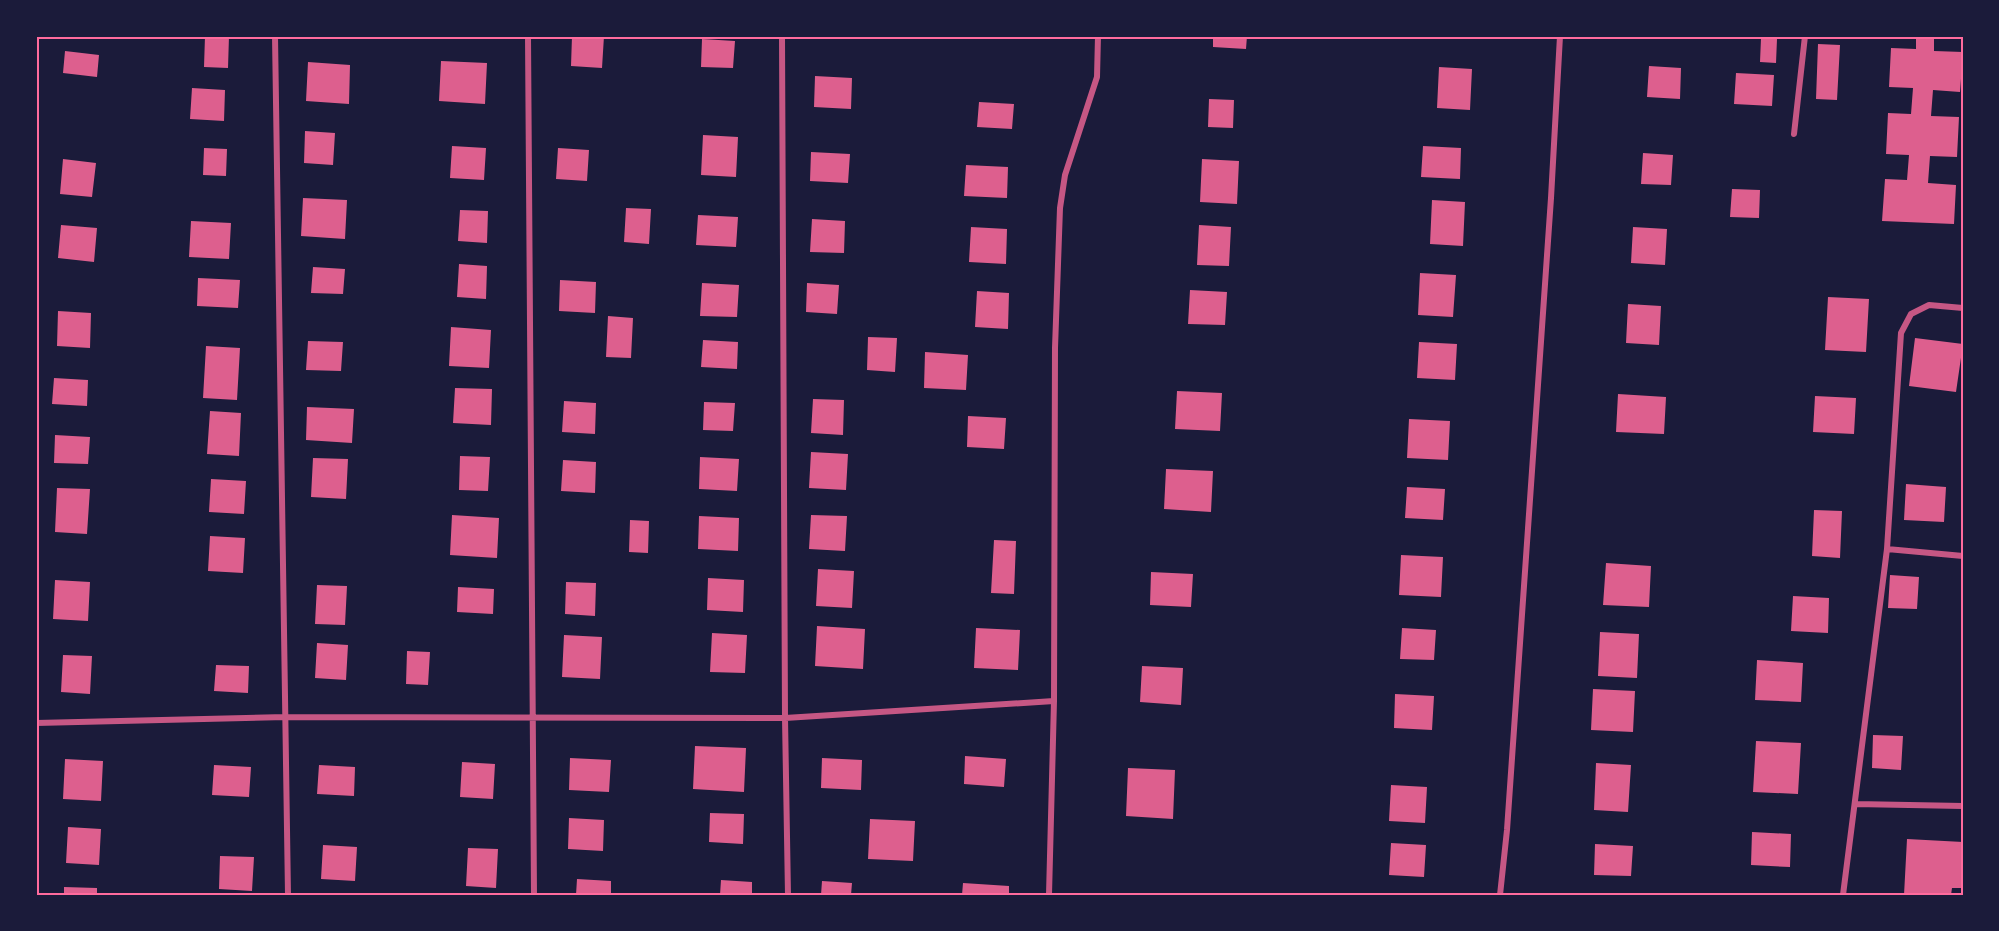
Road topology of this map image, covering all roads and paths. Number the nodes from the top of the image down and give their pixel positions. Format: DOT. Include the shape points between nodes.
graph roads {
  1 [pos="275,36"];
  2 [pos="528,36"];
  3 [pos="782,36"];
  4 [pos="1098,36"];
  5 [pos="1560,36"];
  6 [pos="1805,36"];
  7 [pos="1794,134"];
  8 [pos="1963,308"];
  9 [pos="1887,549"];
  10 [pos="1963,556"];
  11 [pos="1054,700"];
  12 [pos="286,717"];
  13 [pos="785,718"];
  14 [pos="532,719"];
  15 [pos="36,723"];
  16 [pos="1855,804"];
  17 [pos="1963,806"];
  18 [pos="288,895"];
  19 [pos="534,895"];
  20 [pos="788,895"];
  21 [pos="1049,895"];
  22 [pos="1500,895"];
  23 [pos="1843,895"];
  1 -- 12 [label="street"];
  2 -- 14 [label="street"];
  3 -- 13 [label="street"];
  4 -- 11 [label="street" via="1096,77 1065,175 1060,208 1055,359"];
  5 -- 22 [label="street"];
  6 -- 7 [label="street"];
  8 -- 9 [label="street" via="1929,305 1911,314 1901,333"];
  9 -- 10 [label="street"];
  9 -- 16 [label="street"];
  11 -- 13 [label="street"];
  11 -- 21 [label="street"];
  12 -- 14 [label="street"];
  12 -- 15 [label="street"];
  12 -- 18 [label="street"];
  13 -- 14 [label="street"];
  13 -- 20 [label="street"];
  14 -- 19 [label="street"];
  16 -- 17 [label="street"];
  16 -- 23 [label="street"];
}
